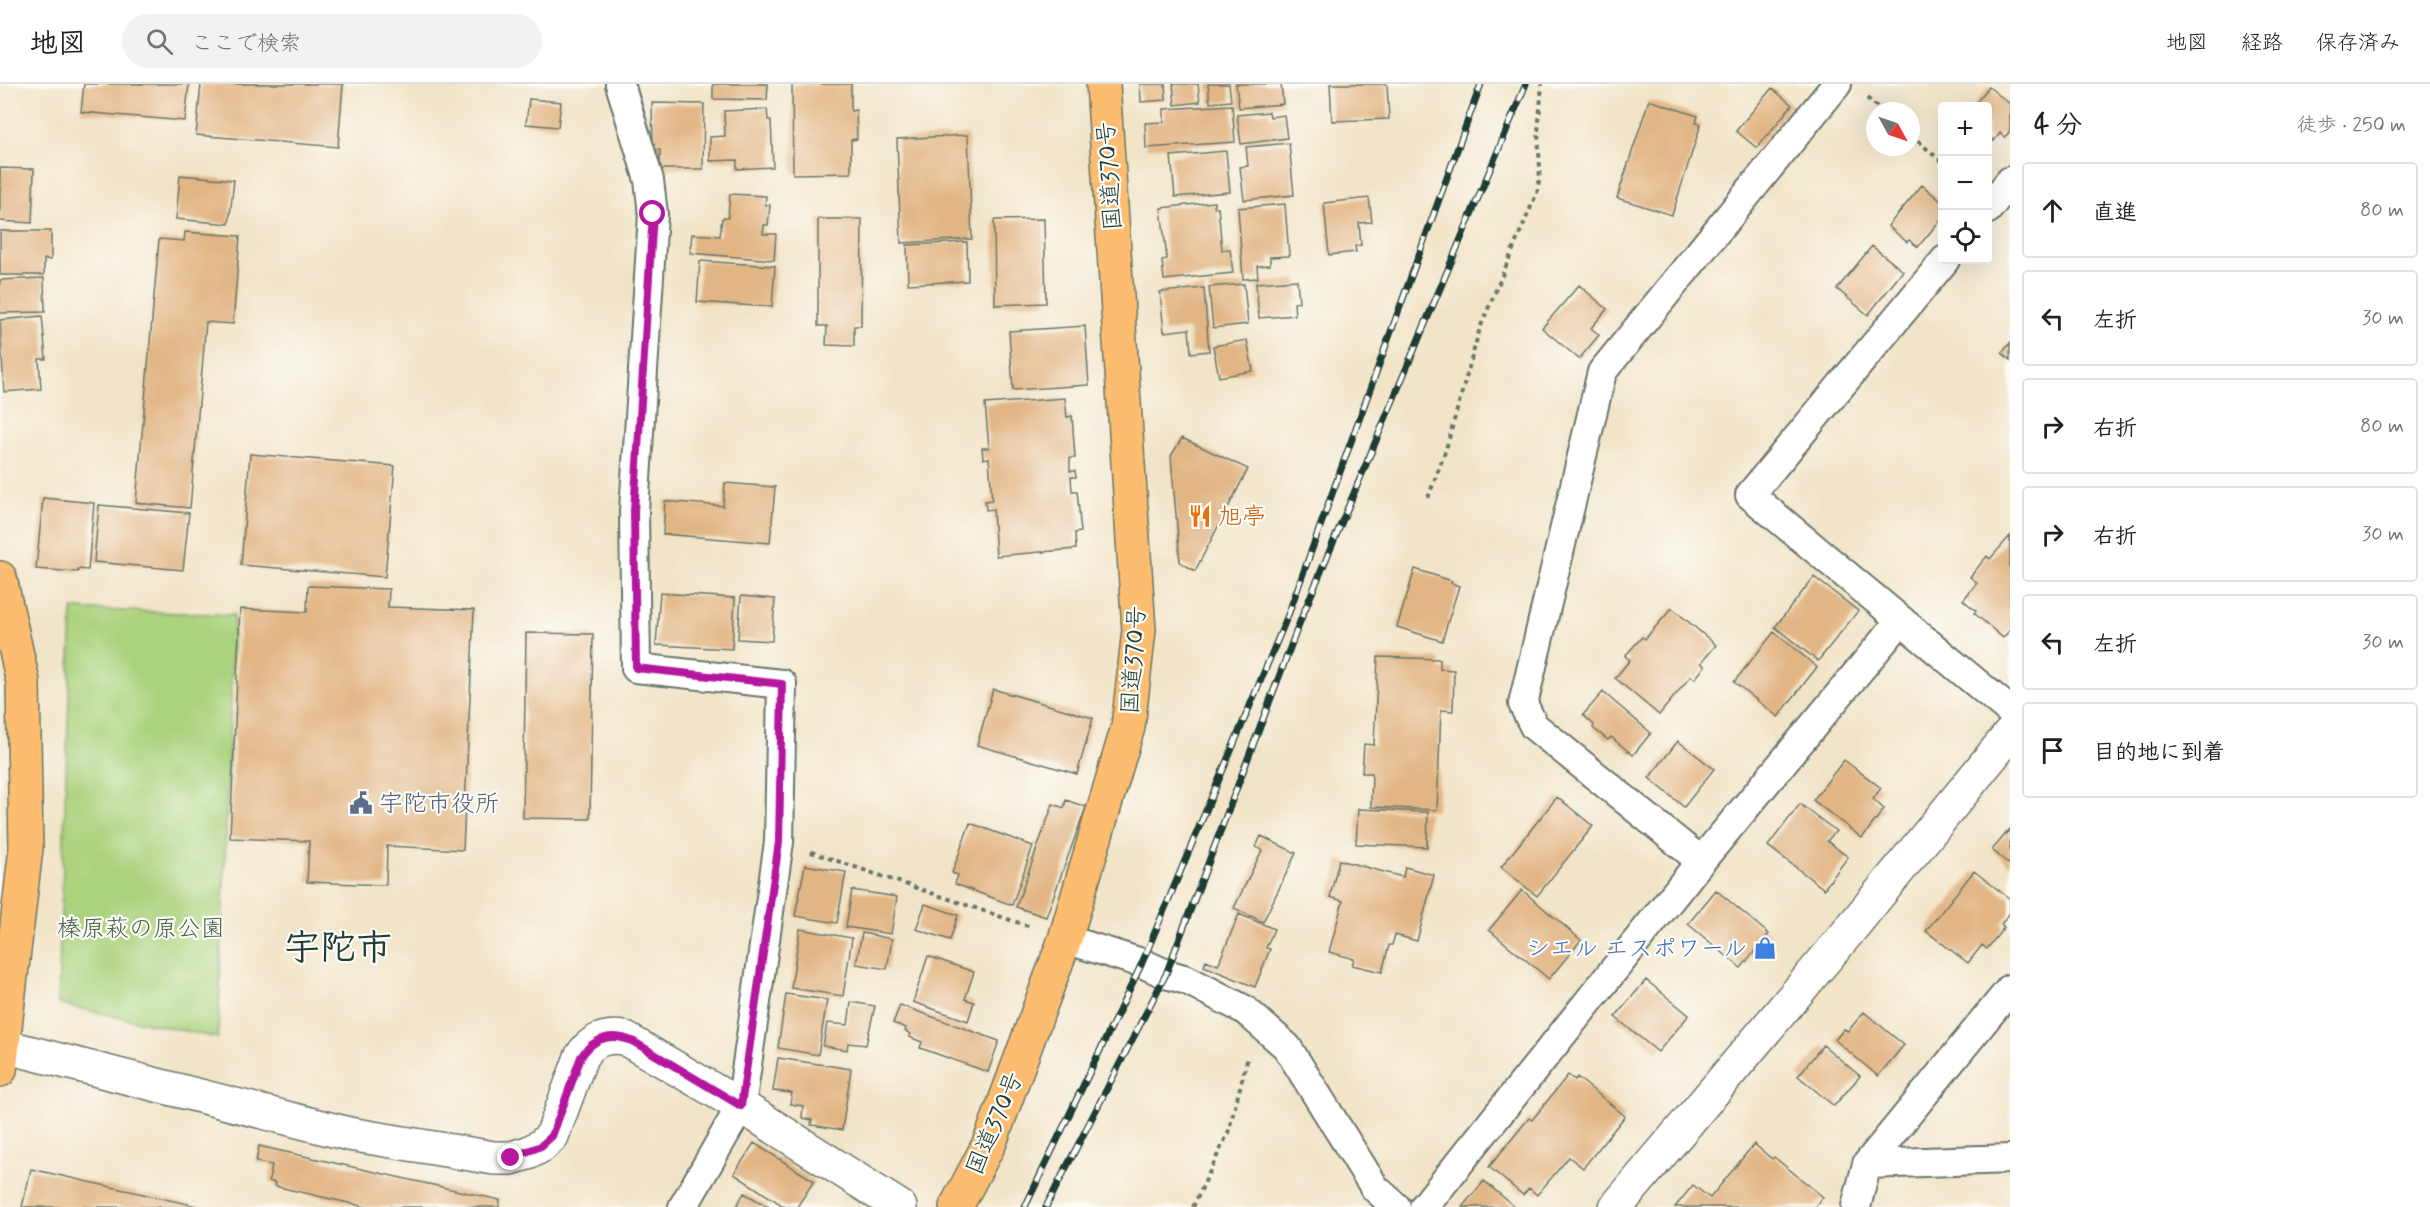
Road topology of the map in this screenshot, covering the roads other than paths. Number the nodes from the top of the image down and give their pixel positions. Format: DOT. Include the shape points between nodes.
graph roads {
  1 [pos="620,84"];
  2 [pos="1103,84"];
  3 [pos="1837,84"];
  4 [pos="2010,181"];
  5 [pos="1992,204"];
  6 [pos="1942,264"];
  7 [pos="0,578"];
  8 [pos="1901,620"];
  9 [pos="2010,711"];
  10 [pos="2010,734"];
  11 [pos="1701,861"];
  12 [pos="1065,939"];
  13 [pos="2010,989"];
  14 [pos="2,1058"];
  15 [pos="741,1106"];
  16 [pos="2010,1159"];
  17 [pos="1867,1164"];
  18 [pos="683,1207"];
  19 [pos="900,1207"];
  20 [pos="957,1207"];
  21 [pos="1396,1207"];
  22 [pos="1424,1207"];
  23 [pos="1616,1207"];
  24 [pos="1856,1207"];
  1 -- 15 [label="street" via="649,180 653,214 634,511 636,668 782,684 779,842"];
  2 -- 12 [label="main road, 国道370号" via="1139,630 1128,727"];
  3 -- 11 [label="street" via="1602,372 1522,704 1534,726"];
  4 -- 5 [label="street"];
  6 -- 8 [label="street" via="1750,495"];
  7 -- 14 [label="main road" via="22,682 26,848"];
  8 -- 9 [label="street"];
  8 -- 11 [label="street"];
  10 -- 23 [label="street"];
  11 -- 22 [label="street"];
  12 -- 20 [label="main road, 国道370号" via="990,1142"];
  12 -- 21 [label="street" via="1187,980 1245,1010 1287,1047 1375,1188"];
  13 -- 17 [label="street"];
  14 -- 15 [label="street" via="349,1134 494,1158 528,1153 552,1136 581,1057 587,1048 605,1037 634,1042"];
  15 -- 18 [label="street"];
  15 -- 19 [label="street"];
  16 -- 17 [label="street"];
  17 -- 24 [label="street"];
}
